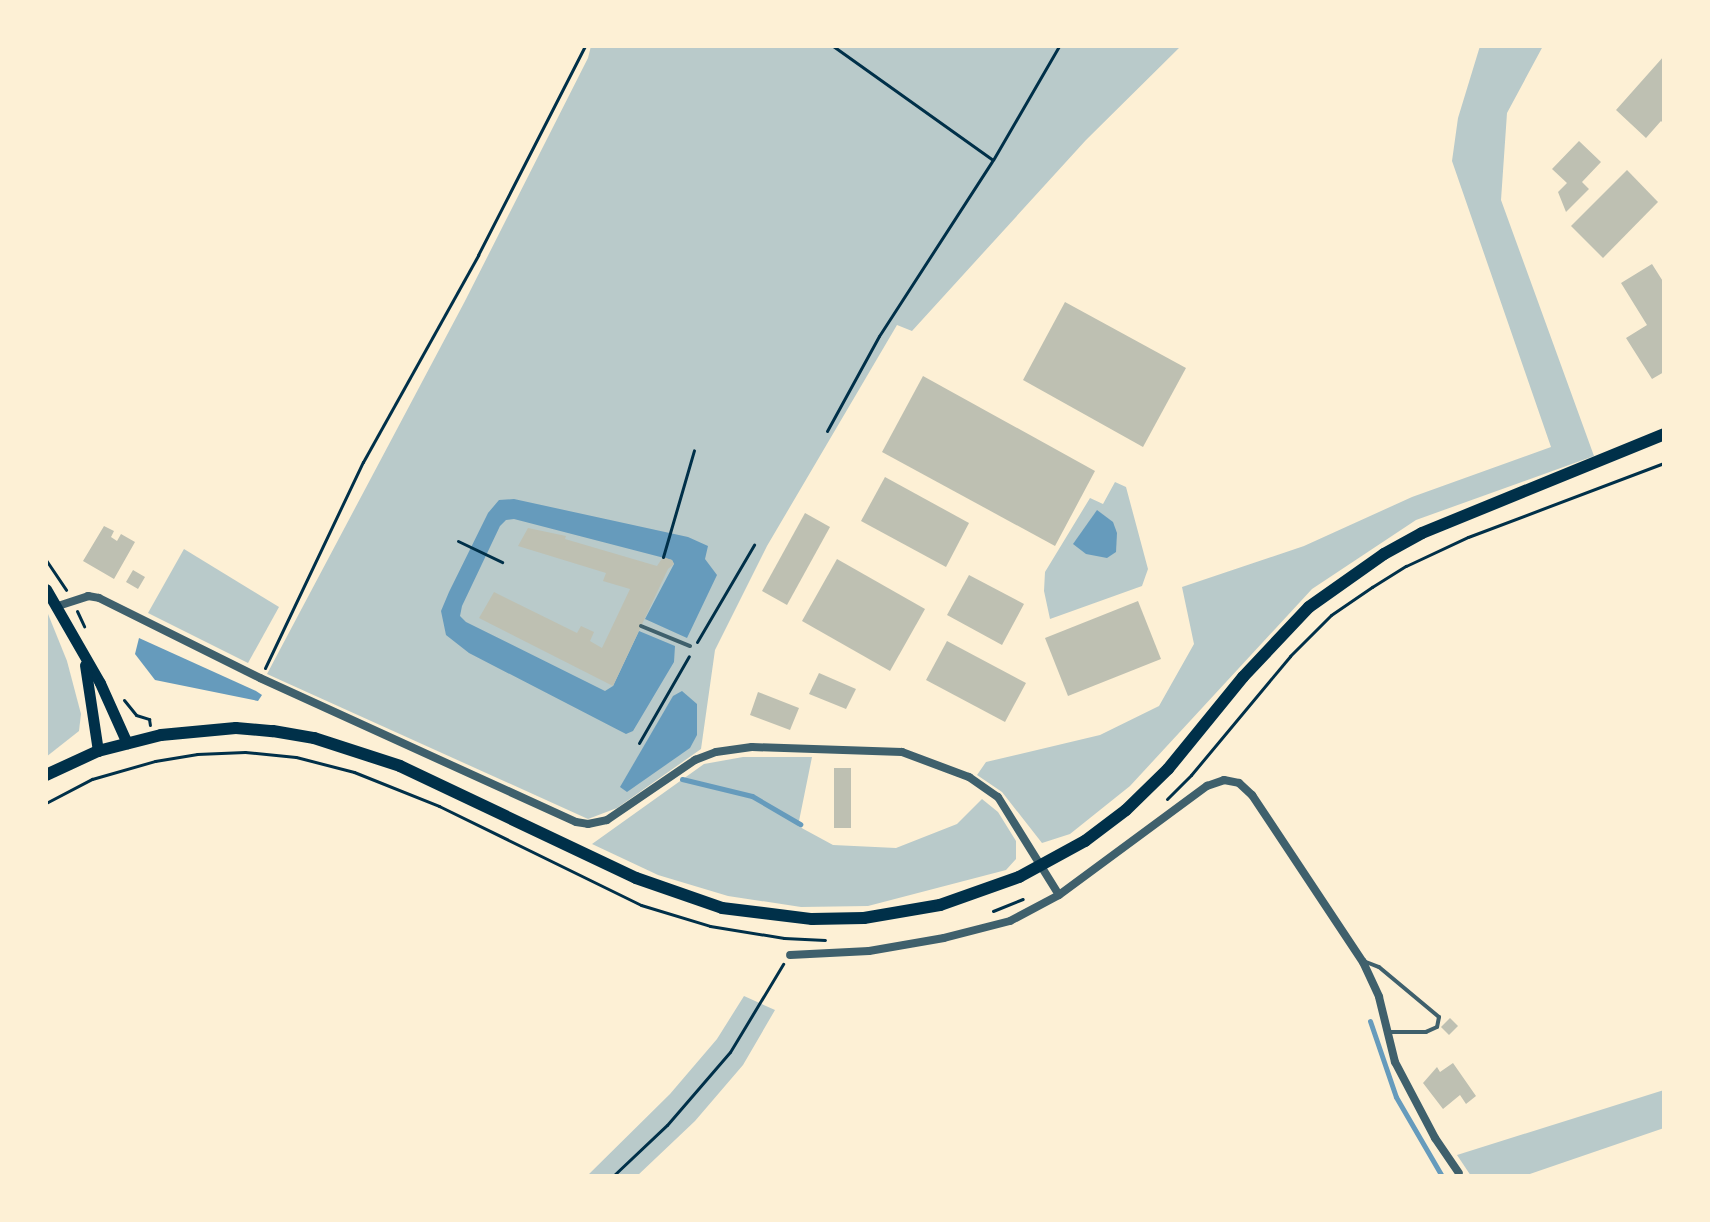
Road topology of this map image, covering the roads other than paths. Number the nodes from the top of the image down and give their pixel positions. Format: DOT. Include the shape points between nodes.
graph roads {
  1 [pos="1664,434"];
  2 [pos="46,589"];
  3 [pos="58,606"];
  4 [pos="641,626"];
  5 [pos="690,646"];
  6 [pos="82,652"];
  7 [pos="127,743"];
  8 [pos="98,751"];
  9 [pos="46,775"];
  10 [pos="1041,866"];
  11 [pos="1059,895"];
  12 [pos="790,955"];
  13 [pos="1363,962"];
  14 [pos="1389,1032"];
  15 [pos="1459,1173"];
  1 -- 10 [label="main road" via="1422,533 1335,586 1274,642 1136,800 1085,841"];
  2 -- 3 [label="main road"];
  3 -- 6 [label="main road"];
  3 -- 10 [label="street" via="88,596 99,598 576,822 607,820 695,760 716,752 752,747 902,752 969,777 998,797"];
  4 -- 5 [label="lane"];
  6 -- 7 [label="main road"];
  6 -- 8 [label="main road"];
  7 -- 8 [label="main road"];
  7 -- 10 [label="main road" via="236,728 344,746 428,778 636,878 722,908 766,916 893,914 976,894"];
  8 -- 9 [label="main road"];
  10 -- 11 [label="street"];
  11 -- 12 [label="street" via="1010,921 944,938 869,951"];
  11 -- 13 [label="street" via="1207,786 1224,780 1239,783"];
  13 -- 14 [label="street"];
  13 -- 14 [label="lane" via="1379,967 1439,1017 1437,1027 1426,1032"];
  14 -- 15 [label="street" via="1395,1062"];
}
